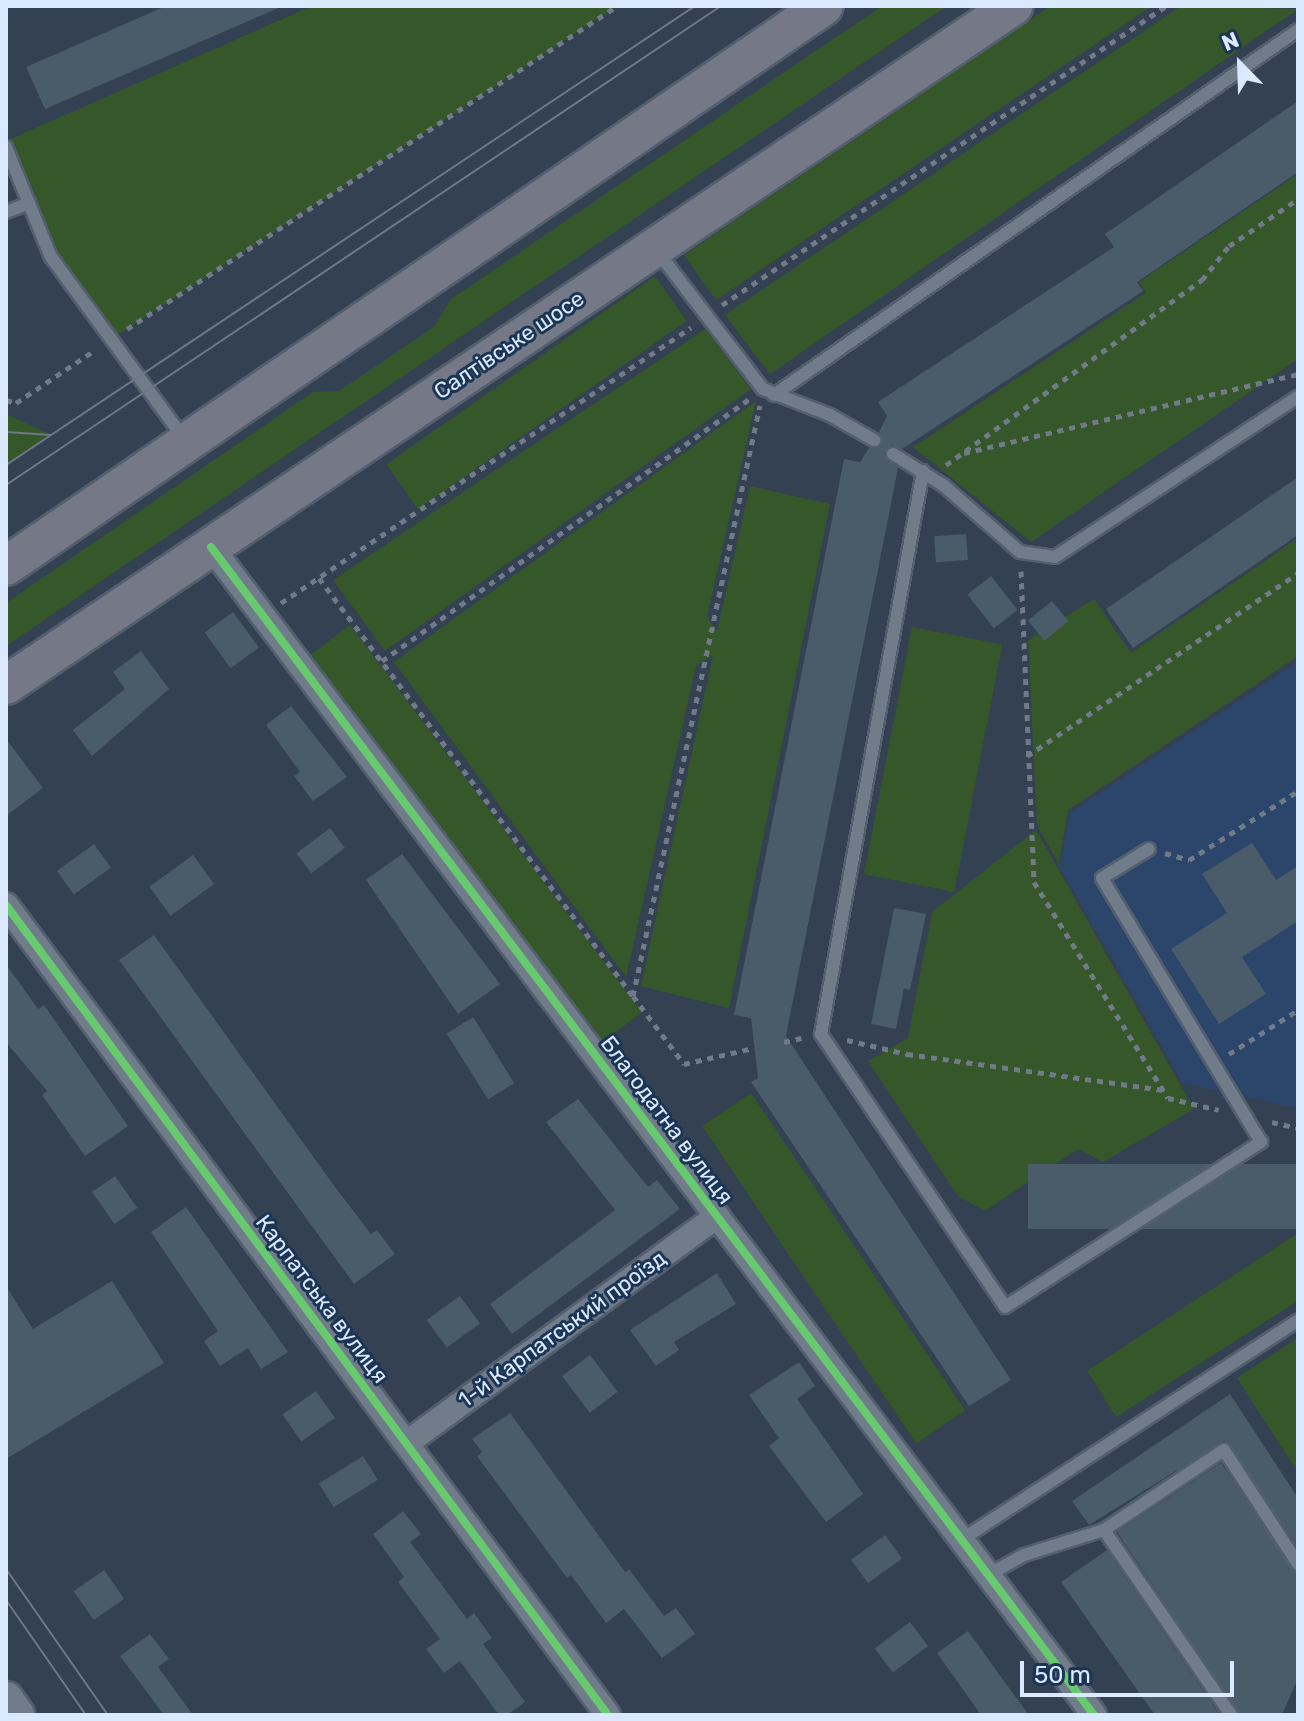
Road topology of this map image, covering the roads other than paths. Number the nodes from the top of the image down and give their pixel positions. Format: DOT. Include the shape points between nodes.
graph roads {
  1 [pos="824,6"];
  2 [pos="1013,6"];
  3 [pos="1298,30"];
  4 [pos="6,147"];
  5 [pos="29,203"];
  6 [pos="6,212"];
  7 [pos="654,248"];
  8 [pos="768,392"];
  9 [pos="1298,397"];
  10 [pos="874,440"];
  11 [pos="186,442"];
  12 [pos="893,454"];
  13 [pos="927,474"];
  14 [pos="211,547"];
  15 [pos="6,566"];
  16 [pos="6,685"];
  17 [pos="1149,849"];
  18 [pos="6,905"];
  19 [pos="717,1216"];
  20 [pos="1298,1320"];
  21 [pos="407,1443"];
  22 [pos="1104,1530"];
  23 [pos="961,1540"];
  24 [pos="1298,1564"];
  25 [pos="988,1575"];
  26 [pos="6,1699"];
  27 [pos="17,1715"];
  28 [pos="608,1715"];
  29 [pos="1094,1715"];
  30 [pos="1231,1715"];
  1 -- 11 [label="main road"];
  2 -- 7 [label="main road, Салтівське шосе"];
  3 -- 8 [label="lane"];
  4 -- 5 [label="lane"];
  5 -- 6 [label="lane"];
  5 -- 11 [label="lane" via="51,257"];
  7 -- 8 [label="lane"];
  7 -- 14 [label="main road, Салтівське шосе"];
  8 -- 10 [label="lane" via="830,415"];
  9 -- 13 [label="lane" via="1059,556 1020,552"];
  11 -- 15 [label="main road"];
  12 -- 13 [label="lane"];
  13 -- 17 [label="lane" via="821,1034 1005,1307 1261,1142 1102,878"];
  14 -- 16 [label="main road, Салтівське шосе"];
  14 -- 19 [label="street, Благодатна вулиця"];
  18 -- 21 [label="street, Карпатська вулиця"];
  19 -- 21 [label="street, 1-й Карпатський проїзд"];
  19 -- 23 [label="street, Благодатна вулиця"];
  20 -- 23 [label="lane"];
  21 -- 28 [label="street, Карпатська вулиця"];
  22 -- 24 [label="lane" via="1224,1450"];
  22 -- 25 [label="lane" via="1024,1555"];
  22 -- 30 [label="lane"];
  23 -- 25 [label="street, Благодатна вулиця"];
  25 -- 29 [label="street, Благодатна вулиця"];
  26 -- 27 [label="main road"];
}
